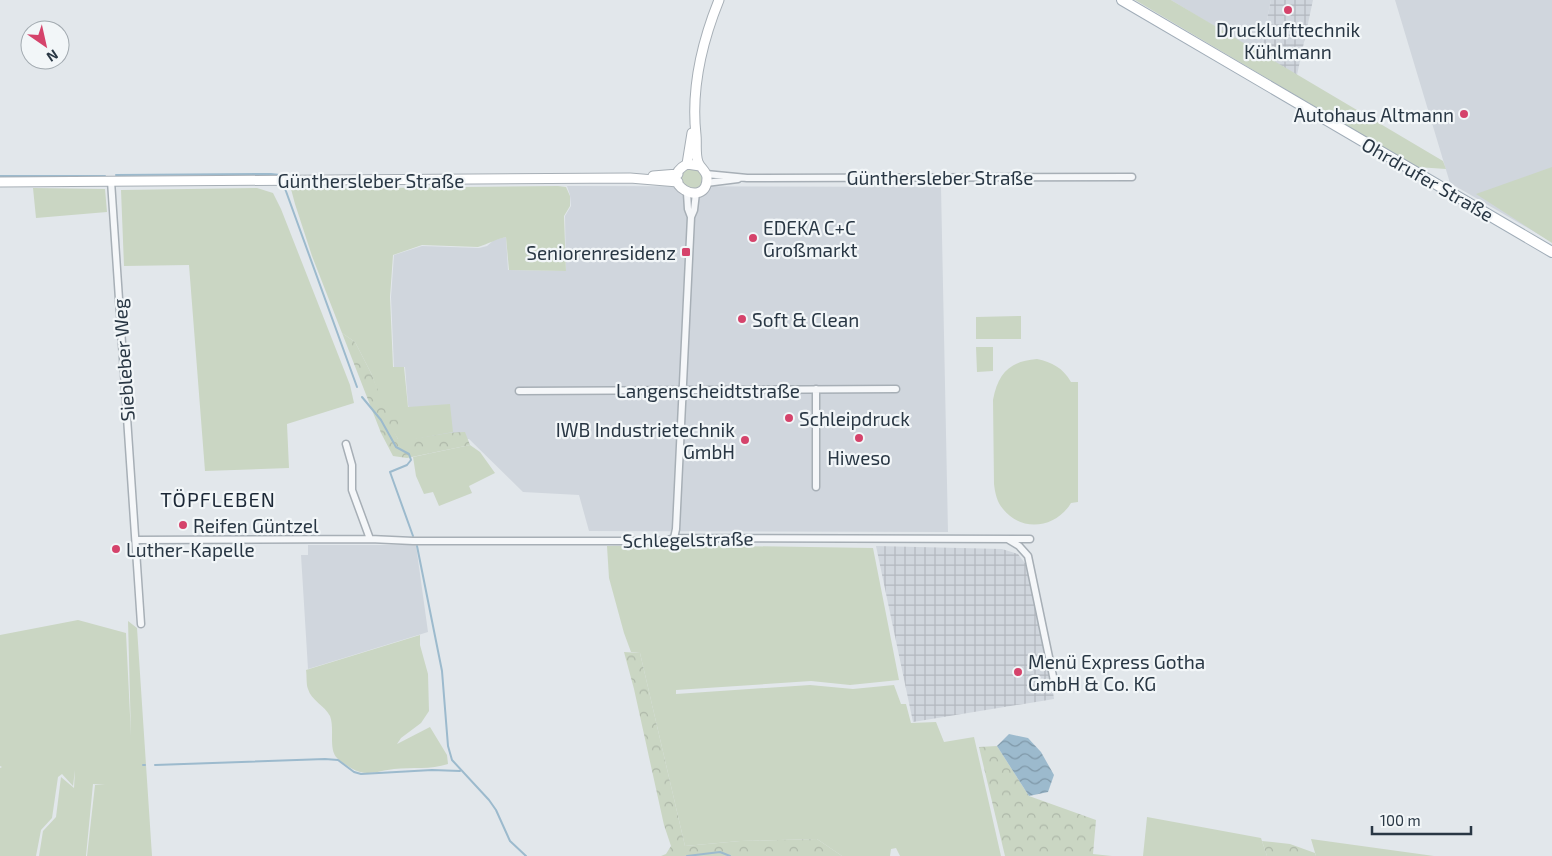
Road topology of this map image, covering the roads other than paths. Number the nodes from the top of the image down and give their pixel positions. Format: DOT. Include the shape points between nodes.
graph roads {
  1 [pos="719,0"];
  2 [pos="1122,0"];
  3 [pos="694,125"];
  4 [pos="687,164"];
  5 [pos="700,166"];
  6 [pos="1132,177"];
  7 [pos="678,178"];
  8 [pos="706,178"];
  9 [pos="111,181"];
  10 [pos="0,182"];
  11 [pos="692,193"];
  12 [pos="1552,252"];
  13 [pos="816,389"];
  14 [pos="896,389"];
  15 [pos="519,390"];
  16 [pos="683,390"];
  17 [pos="346,444"];
  18 [pos="816,487"];
  19 [pos="674,538"];
  20 [pos="370,539"];
  21 [pos="1007,539"];
  22 [pos="1030,539"];
  23 [pos="136,540"];
  24 [pos="141,624"];
  25 [pos="1054,681"];
  1 -- 3 [label="main road" via="700,61"];
  2 -- 12 [label="main road, Ohrdrufer Straße"];
  3 -- 4 [label="main road"];
  3 -- 5 [label="main road"];
  4 -- 5 [label="main road"];
  4 -- 7 [label="main road" via="680,170"];
  5 -- 8 [label="main road"];
  6 -- 8 [label="street, Günthersleber Straße"];
  7 -- 9 [label="main road, Günthersleber Straße"];
  7 -- 11 [label="main road" via="681,189"];
  8 -- 11 [label="main road" via="704,187"];
  9 -- 10 [label="main road, Günthersleber Straße"];
  9 -- 23 [label="street, Siebleber Weg"];
  11 -- 16 [label="street" via="688,208 691,217"];
  13 -- 14 [label="street, Langenscheidtstraße"];
  13 -- 16 [label="street, Langenscheidtstraße"];
  13 -- 18 [label="street"];
  15 -- 16 [label="street, Langenscheidtstraße"];
  16 -- 19 [label="street"];
  17 -- 20 [label="street" via="352,465 352,490"];
  19 -- 20 [label="street, Schlegelstraße"];
  19 -- 21 [label="street, Schlegelstraße"];
  20 -- 23 [label="street, Schlegelstraße"];
  21 -- 22 [label="street, Schlegelstraße"];
  21 -- 25 [label="street" via="1020,546 1028,556"];
  23 -- 24 [label="street, Siebleber Weg"];
}
